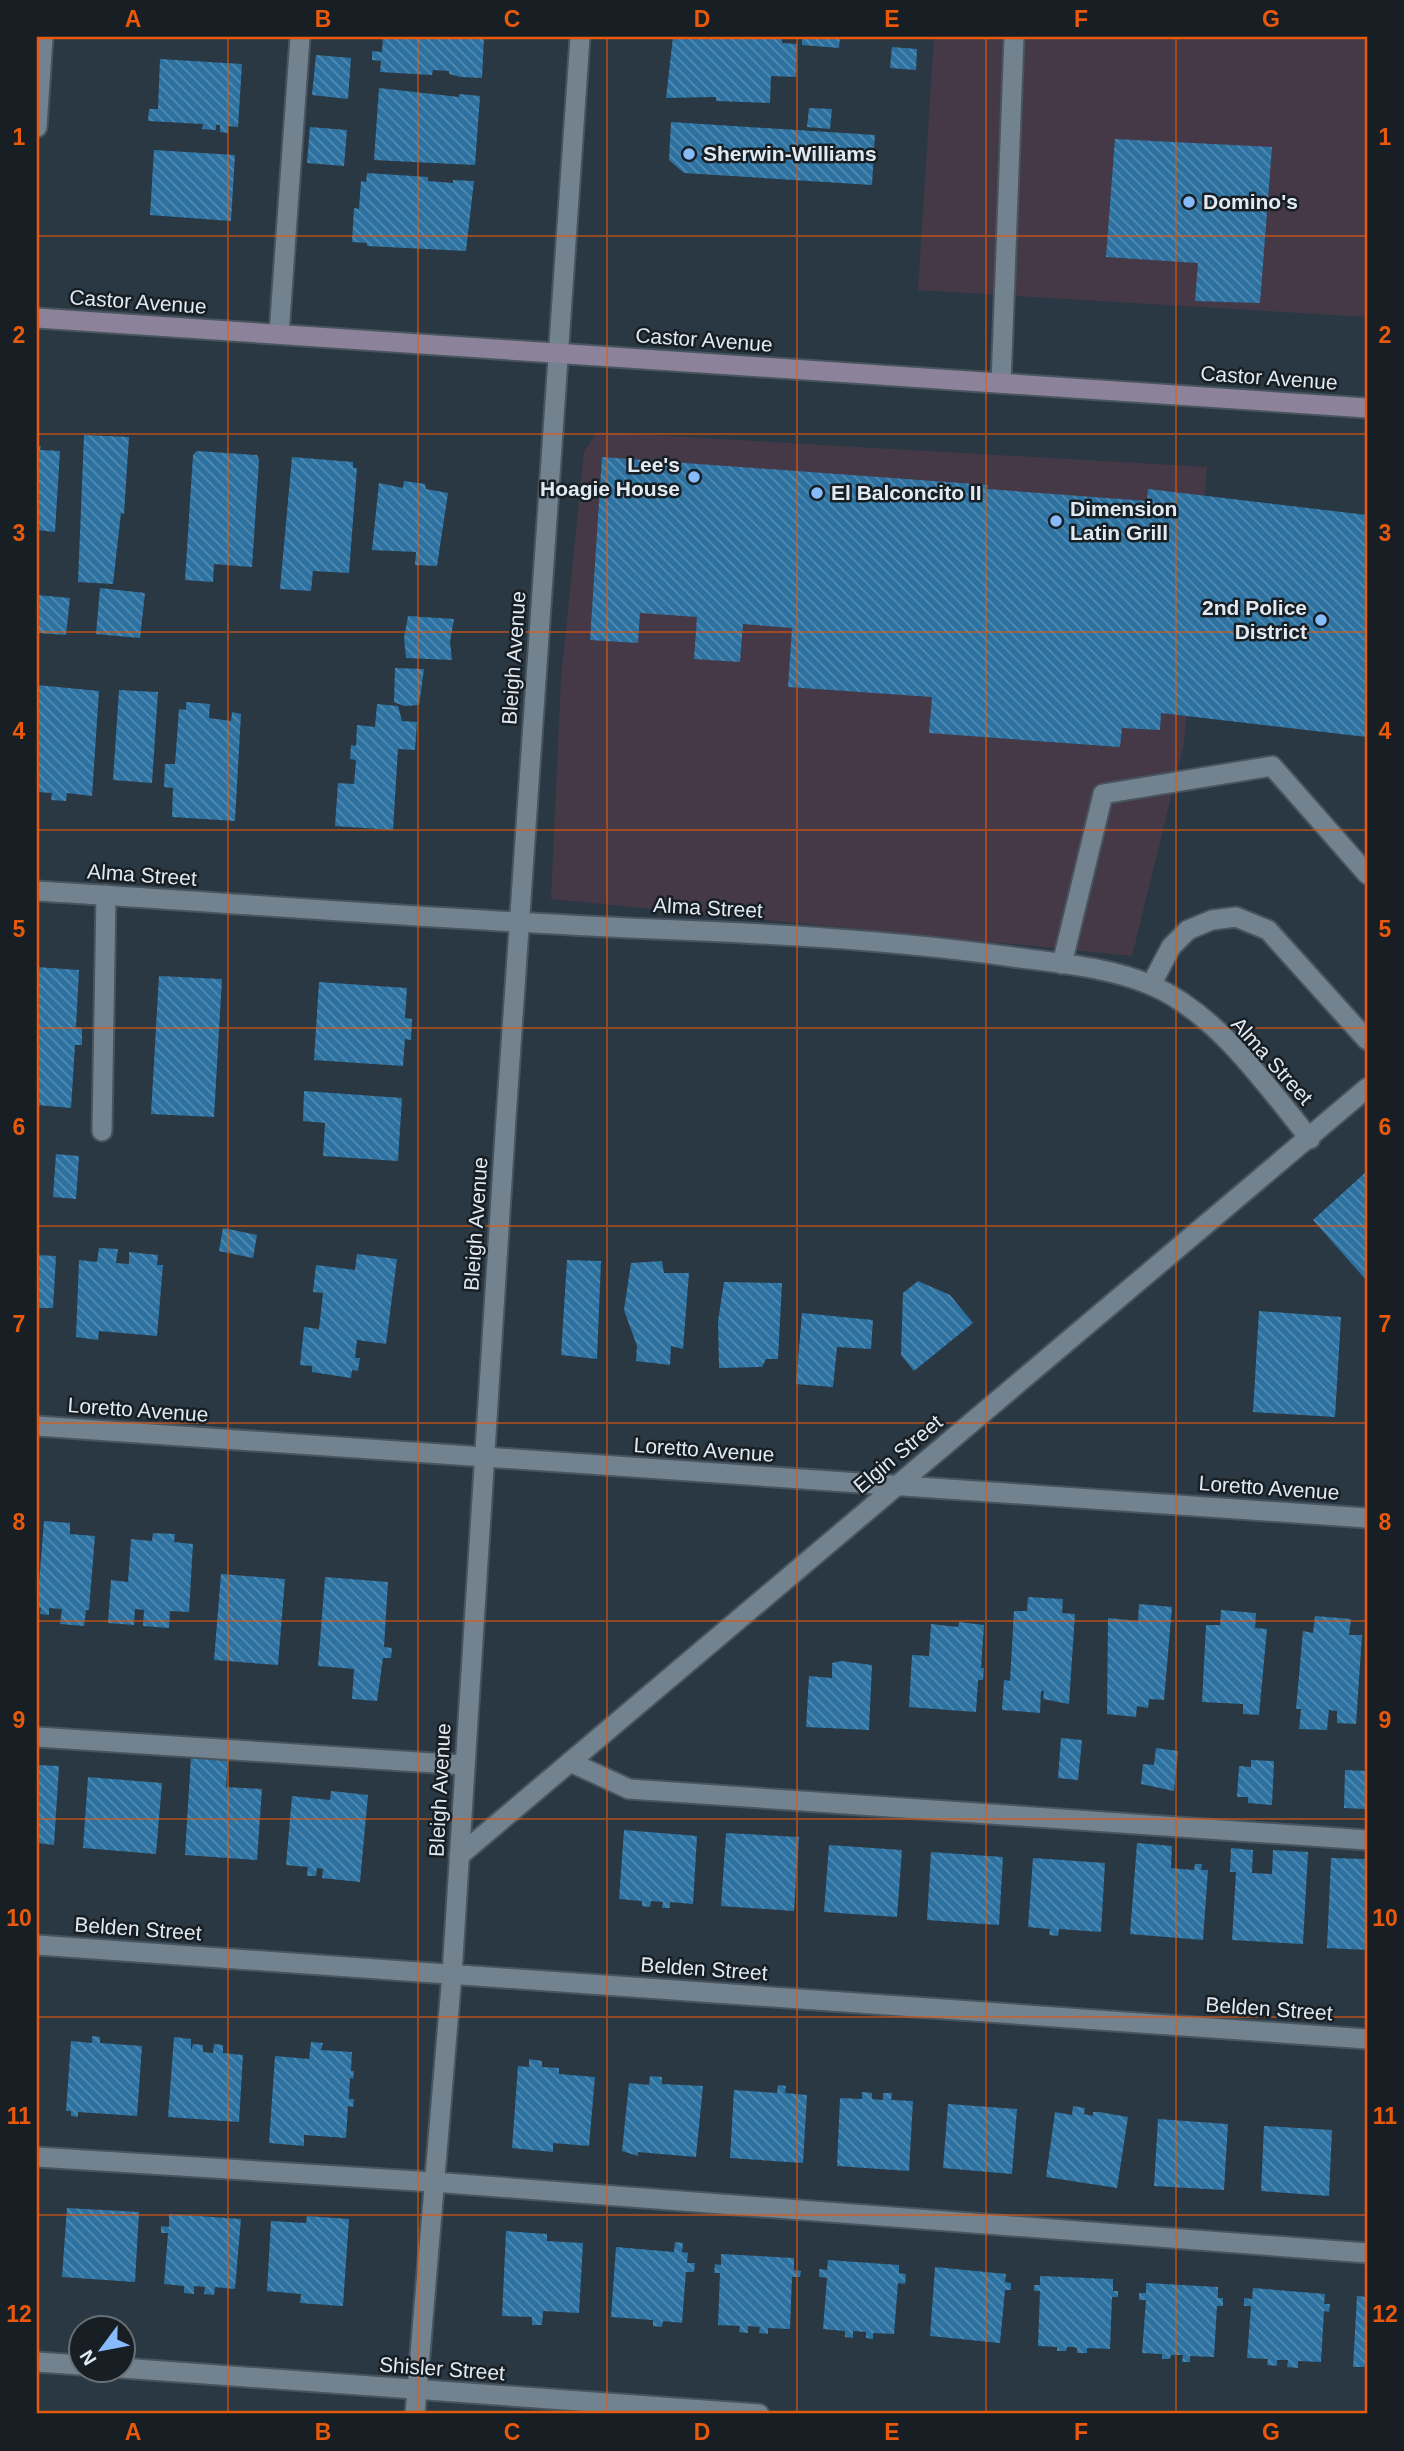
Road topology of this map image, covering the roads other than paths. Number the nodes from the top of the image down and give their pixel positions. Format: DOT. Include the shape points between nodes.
graph roads {
  1 [pos="43,37"];
  2 [pos="300,37"];
  3 [pos="580,37"];
  4 [pos="1014,37"];
  5 [pos="37,127"];
  6 [pos="37,318"];
  7 [pos="279,334"];
  8 [pos="558,354"];
  9 [pos="1001,383"];
  10 [pos="1367,408"];
  11 [pos="1367,874"];
  12 [pos="37,891"];
  13 [pos="106,895"];
  14 [pos="519,923"];
  15 [pos="1062,964"];
  16 [pos="1151,985"];
  17 [pos="1367,1040"];
  18 [pos="1367,1088"];
  19 [pos="102,1132"];
  20 [pos="1310,1139"];
  21 [pos="37,1426"];
  22 [pos="484,1457"];
  23 [pos="894,1486"];
  24 [pos="1367,1517"];
  25 [pos="37,1737"];
  26 [pos="570,1762"];
  27 [pos="464,1765"];
  28 [pos="1367,1840"];
  29 [pos="459,1856"];
  30 [pos="37,1945"];
  31 [pos="452,1974"];
  32 [pos="1367,2039"];
  33 [pos="37,2157"];
  34 [pos="433,2182"];
  35 [pos="1367,2253"];
  36 [pos="37,2362"];
  37 [pos="66,2364"];
  38 [pos="136,2369"];
  39 [pos="416,2390"];
  40 [pos="415,2414"];
  41 [pos="759,2414"];
  1 -- 5 [label="street"];
  2 -- 7 [label="street"];
  3 -- 8 [label="street, Bleigh Avenue"];
  4 -- 9 [label="street"];
  6 -- 7 [label="main road, Castor Avenue"];
  7 -- 8 [label="main road, Castor Avenue"];
  8 -- 9 [label="main road, Castor Avenue"];
  8 -- 14 [label="street, Bleigh Avenue"];
  9 -- 10 [label="main road, Castor Avenue"];
  11 -- 15 [label="street" via="1272,766 1103,794"];
  12 -- 13 [label="street, Alma Street"];
  13 -- 14 [label="street, Alma Street"];
  13 -- 19 [label="street"];
  14 -- 15 [label="street, Alma Street" via="813,936 946,947"];
  14 -- 22 [label="street, Bleigh Avenue"];
  15 -- 16 [label="street, Alma Street"];
  16 -- 17 [label="street" via="1171,947 1188,930 1236,917 1268,930"];
  16 -- 20 [label="street, Alma Street" via="1182,1003 1241,1055"];
  18 -- 20 [label="street, Elgin Street"];
  20 -- 23 [label="street, Elgin Street"];
  21 -- 22 [label="street, Loretto Avenue"];
  22 -- 23 [label="street, Loretto Avenue"];
  22 -- 27 [label="street, Bleigh Avenue"];
  23 -- 24 [label="street, Loretto Avenue"];
  23 -- 26 [label="street, Elgin Street"];
  25 -- 27 [label="street"];
  26 -- 28 [label="street" via="629,1790"];
  26 -- 29 [label="street, Elgin Street"];
  27 -- 29 [label="street, Bleigh Avenue"];
  29 -- 31 [label="street, Bleigh Avenue"];
  30 -- 31 [label="street, Belden Street"];
  31 -- 32 [label="street, Belden Street"];
  31 -- 34 [label="street, Bleigh Avenue"];
  33 -- 34 [label="street"];
  34 -- 35 [label="street"];
  34 -- 39 [label="street, Bleigh Avenue"];
  36 -- 37 [label="street"];
  38 -- 39 [label="street, Shisler Street"];
  39 -- 40 [label="street, Bleigh Avenue"];
  39 -- 41 [label="street, Shisler Street"];
}
